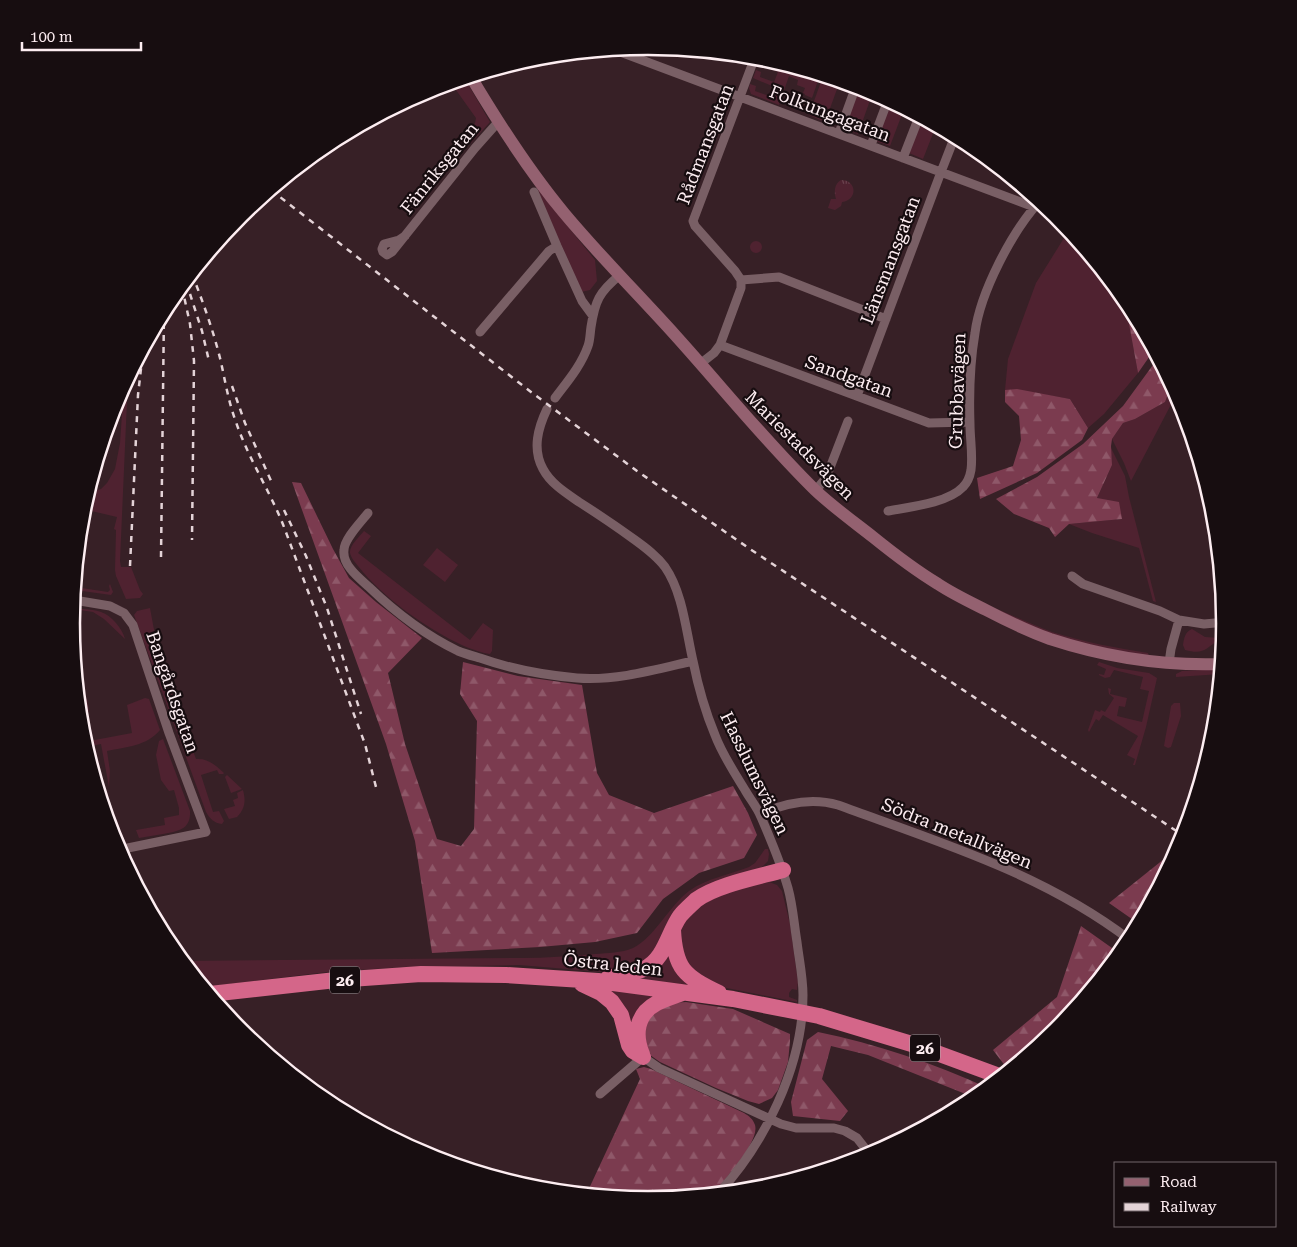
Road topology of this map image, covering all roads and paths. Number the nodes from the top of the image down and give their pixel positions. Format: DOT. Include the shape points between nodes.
graph roads {
  1 [pos="633,55"];
  2 [pos="752,65"];
  3 [pos="474,82"];
  4 [pos="853,93"];
  5 [pos="740,96"];
  6 [pos="885,107"];
  7 [pos="498,121"];
  8 [pos="917,123"];
  9 [pos="839,133"];
  10 [pos="953,144"];
  11 [pos="871,145"];
  12 [pos="903,158"];
  13 [pos="941,172"];
  14 [pos="534,192"];
  15 [pos="1028,201"];
  16 [pos="1035,207"];
  17 [pos="405,236"];
  18 [pos="557,246"];
  19 [pos="620,275"];
  20 [pos="741,280"];
  21 [pos="593,316"];
  22 [pos="886,319"];
  23 [pos="480,332"];
  24 [pos="720,345"];
  25 [pos="700,364"];
  26 [pos="856,396"];
  27 [pos="555,398"];
  28 [pos="547,409"];
  29 [pos="848,421"];
  30 [pos="970,422"];
  31 [pos="816,490"];
  32 [pos="888,511"];
  33 [pos="368,513"];
  34 [pos="1072,576"];
  35 [pos="81,601"];
  36 [pos="1179,620"];
  37 [pos="1217,623"];
  38 [pos="693,661"];
  39 [pos="1169,663"];
  40 [pos="1216,664"];
  41 [pos="760,814"];
  42 [pos="126,848"];
  43 [pos="783,870"];
  44 [pos="673,930"];
  45 [pos="1123,935"];
  46 [pos="573,979"];
  47 [pos="598,981"];
  48 [pos="685,992"];
  49 [pos="217,993"];
  50 [pos="733,999"];
  51 [pos="643,1057"];
  52 [pos="995,1075"];
  53 [pos="600,1094"];
  54 [pos="770,1119"];
  55 [pos="866,1149"];
  56 [pos="724,1187"];
  1 -- 5 [label="street, Folkungagatan"];
  2 -- 5 [label="street, Rådmansgatan"];
  3 -- 7 [label="street, Mariestadsvägen"];
  4 -- 9 [label="street"];
  5 -- 9 [label="street, Folkungagatan"];
  5 -- 20 [label="street, Rådmansgatan" via="693,223"];
  6 -- 11 [label="street"];
  7 -- 17 [label="street, Fänriksgatan"];
  7 -- 19 [label="street, Mariestadsvägen" via="545,189"];
  8 -- 12 [label="street"];
  9 -- 11 [label="street, Folkungagatan"];
  10 -- 13 [label="street, Länsmansgatan"];
  11 -- 12 [label="street, Folkungagatan"];
  12 -- 13 [label="street, Folkungagatan"];
  13 -- 15 [label="street, Folkungagatan"];
  13 -- 22 [label="street, Länsmansgatan"];
  14 -- 18 [label="street"];
  16 -- 30 [label="street, Grubbavägen" via="1002,256 984,296 975,331"];
  18 -- 21 [label="street" via="582,301"];
  18 -- 23 [label="street" via="548,251"];
  19 -- 21 [label="street" via="597,299"];
  19 -- 25 [label="street, Mariestadsvägen"];
  20 -- 22 [label="street" via="779,277"];
  20 -- 24 [label="street"];
  21 -- 27 [label="street" via="589,345 580,366"];
  22 -- 26 [label="street, Länsmansgatan"];
  24 -- 25 [label="street"];
  24 -- 26 [label="street, Sandgatan"];
  25 -- 31 [label="street, Mariestadsvägen" via="749,421"];
  26 -- 30 [label="street, Sandgatan" via="929,423"];
  28 -- 38 [label="street, Hasslumsvägen" via="538,434 537,451 543,470 557,486 653,554 666,568 677,590"];
  29 -- 31 [label="street" via="826,478"];
  30 -- 32 [label="street, Grubbavägen" via="971,468 964,486 953,495 930,504"];
  31 -- 39 [label="street, Mariestadsvägen" via="940,586 999,617 1094,652"];
  33 -- 38 [label="street" via="344,548 346,562 384,601 420,629 459,651 519,670 579,678 618,678"];
  34 -- 36 [label="street" via="1083,584"];
  35 -- 42 [label="street, Bangårdsgatan" via="124,612 134,625 206,832"];
  36 -- 37 [label="street"];
  36 -- 39 [label="street"];
  38 -- 41 [label="street, Hasslumsvägen" via="722,752"];
  39 -- 40 [label="street, Mariestadsvägen"];
  41 -- 43 [label="street, Hasslumsvägen"];
  41 -- 45 [label="street, Södra metallvägen" via="784,805 809,801 838,804 1009,869 1090,913"];
  43 -- 44 [label="highway" via="716,889 688,908"];
  43 -- 54 [label="street, Hasslumsvägen" via="792,890 803,995 793,1060"];
  44 -- 47 [label="highway" via="655,962 631,974"];
  44 -- 50 [label="highway" via="674,948 682,968 701,984"];
  46 -- 47 [label="highway, Östra leden / 26"];
  46 -- 49 [label="highway, Östra leden / 26" via="421,974"];
  46 -- 51 [label="highway" via="612,1002 620,1015 629,1045"];
  47 -- 48 [label="highway, Östra leden / 26"];
  48 -- 50 [label="highway, Östra leden / 26"];
  48 -- 51 [label="highway" via="659,1002 643,1014 637,1038"];
  50 -- 52 [label="highway, Östra leden / 26" via="819,1016 915,1045"];
  51 -- 53 [label="street"];
  51 -- 54 [label="street"];
  54 -- 55 [label="street" via="796,1128 846,1130"];
  54 -- 56 [label="street, Hasslumsvägen"];
}
